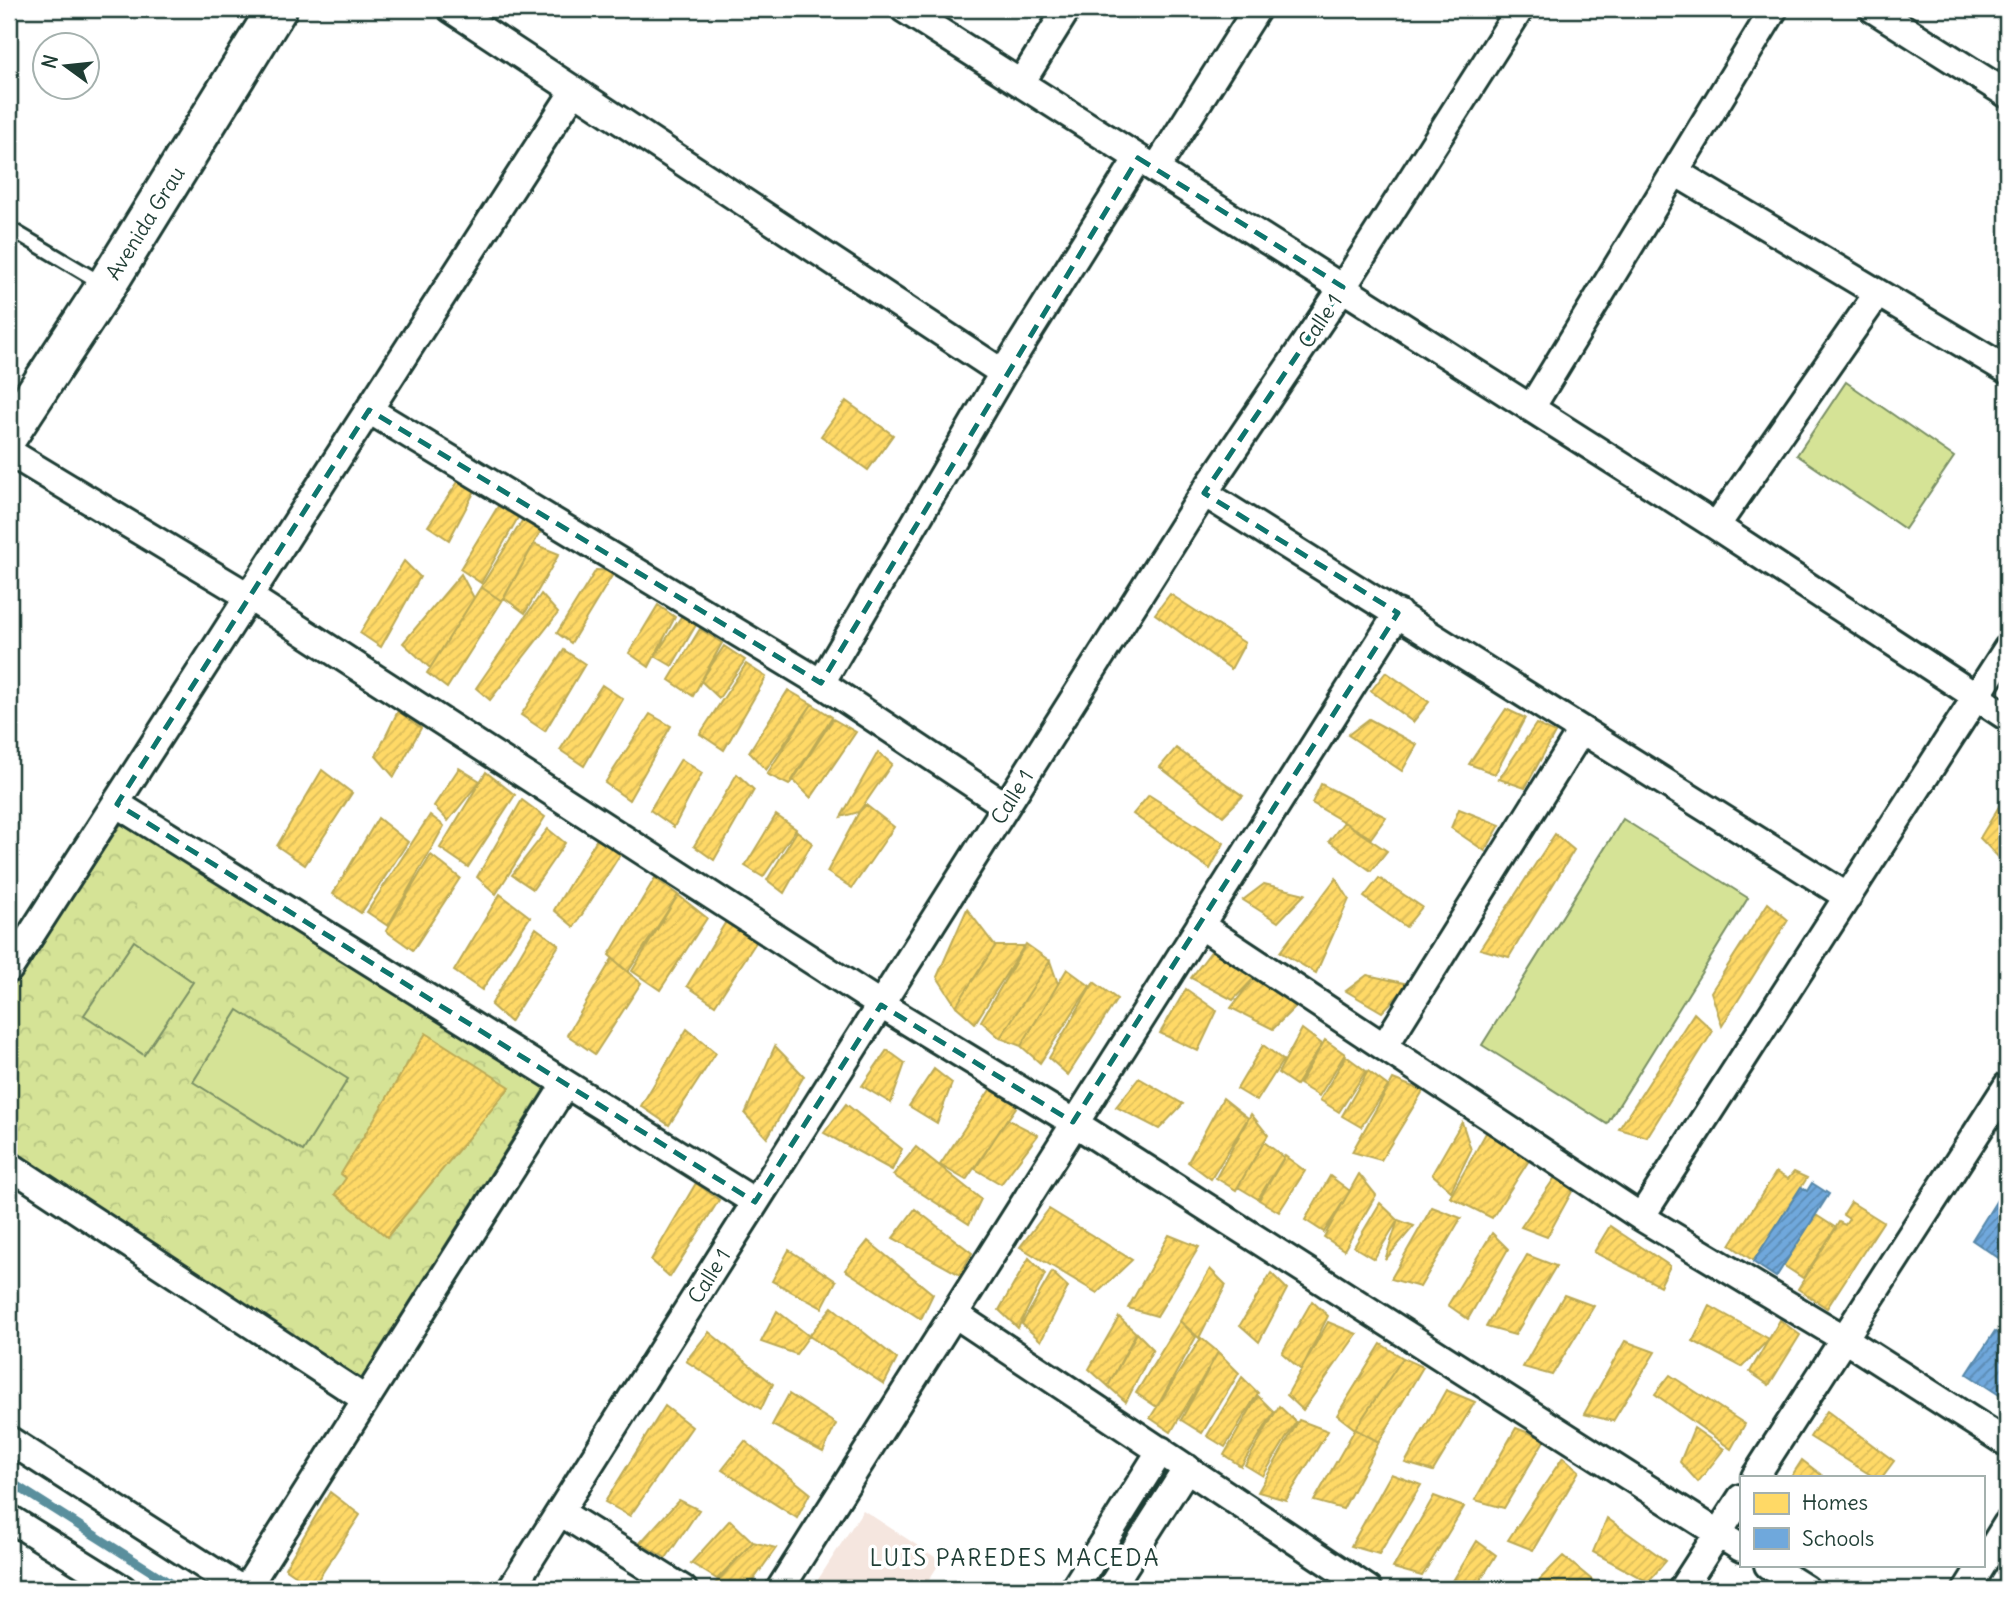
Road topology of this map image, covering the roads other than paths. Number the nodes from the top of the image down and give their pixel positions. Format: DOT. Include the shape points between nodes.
graph roads {
  1 [pos="277,9"];
  2 [pos="451,9"];
  3 [pos="904,9"];
  4 [pos="1067,9"];
  5 [pos="1257,9"];
  6 [pos="1520,9"];
  7 [pos="1774,9"];
  8 [pos="1874,9"];
  9 [pos="1021,83"];
  10 [pos="574,91"];
  11 [pos="2007,94"];
  12 [pos="1147,163"];
  13 [pos="1675,172"];
  14 [pos="9,228"];
  15 [pos="106,286"];
  16 [pos="1343,287"];
  17 [pos="1878,293"];
  18 [pos="2007,370"];
  19 [pos="1003,373"];
  20 [pos="1531,408"];
  21 [pos="369,410"];
  22 [pos="9,434"];
  23 [pos="9,452"];
  24 [pos="1204,493"];
  25 [pos="1716,526"];
  26 [pos="248,596"];
  27 [pos="1398,613"];
  28 [pos="2007,649"];
  29 [pos="821,683"];
  30 [pos="1977,696"];
  31 [pos="2007,717"];
  32 [pos="1581,731"];
  33 [pos="117,804"];
  34 [pos="1006,806"];
  35 [pos="1848,897"];
  36 [pos="1200,925"];
  37 [pos="9,969"];
  38 [pos="881,1005"];
  39 [pos="1384,1047"];
  40 [pos="565,1085"];
  41 [pos="2007,1086"];
  42 [pos="1073,1122"];
  43 [pos="9,1165"];
  44 [pos="755,1202"];
  45 [pos="1642,1217"];
  46 [pos="956,1315"];
  47 [pos="1843,1338"];
  48 [pos="365,1399"];
  49 [pos="9,1440"];
  50 [pos="2007,1443"];
  51 [pos="1161,1450"];
  52 [pos="1187,1468"];
  53 [pos="1756,1476"];
  54 [pos="1740,1500"];
  55 [pos="560,1512"];
  56 [pos="9,1518"];
  57 [pos="2007,1524"];
  58 [pos="1719,1534"];
  59 [pos="1740,1547"];
  60 [pos="1984,1561"];
  61 [pos="1770,1566"];
  62 [pos="1981,1566"];
  63 [pos="123,1589"];
  64 [pos="243,1589"];
  65 [pos="511,1589"];
  66 [pos="683,1589"];
  67 [pos="780,1589"];
  68 [pos="1073,1589"];
  69 [pos="1110,1589"];
  70 [pos="1368,1589"];
  71 [pos="1682,1589"];
  72 [pos="1806,1589"];
  73 [pos="1966,1589"];
  1 -- 15 [label="main road, Avenida Grau"];
  2 -- 10 [label="street"];
  3 -- 9 [label="street"];
  4 -- 9 [label="street"];
  5 -- 12 [label="street"];
  6 -- 16 [label="street, Calle 1"];
  7 -- 13 [label="street"];
  8 -- 11 [label="street"];
  9 -- 12 [label="street"];
  10 -- 19 [label="street"];
  10 -- 21 [label="street"];
  12 -- 16 [label="street"];
  12 -- 19 [label="street"];
  13 -- 17 [label="street"];
  13 -- 20 [label="street"];
  14 -- 15 [label="lane"];
  15 -- 22 [label="main road, Avenida Grau"];
  16 -- 20 [label="street"];
  16 -- 24 [label="street, Calle 1"];
  17 -- 18 [label="street"];
  17 -- 25 [label="street"];
  19 -- 29 [label="street"];
  20 -- 25 [label="street"];
  21 -- 26 [label="street"];
  21 -- 29 [label="street"];
  23 -- 26 [label="street"];
  24 -- 27 [label="street"];
  24 -- 34 [label="street, Calle 1"];
  25 -- 30 [label="street"];
  26 -- 33 [label="street"];
  26 -- 38 [label="street"];
  27 -- 32 [label="street"];
  27 -- 36 [label="street"];
  28 -- 30 [label="street"];
  29 -- 34 [label="street"];
  30 -- 31 [label="street"];
  30 -- 35 [label="street"];
  32 -- 35 [label="street"];
  32 -- 39 [label="street"];
  33 -- 37 [label="street"];
  33 -- 40 [label="street"];
  34 -- 38 [label="street, Calle 1"];
  35 -- 45 [label="street"];
  36 -- 39 [label="street"];
  36 -- 42 [label="street"];
  38 -- 42 [label="street"];
  38 -- 44 [label="street, Calle 1"];
  39 -- 45 [label="street"];
  40 -- 44 [label="street"];
  40 -- 48 [label="street"];
  41 -- 47 [label="street"];
  42 -- 46 [label="street"];
  42 -- 58 [label="street"];
  43 -- 48 [label="street"];
  44 -- 55 [label="street, Calle 1"];
  45 -- 47 [label="street"];
  46 -- 51 [label="street"];
  46 -- 67 [label="street"];
  47 -- 50 [label="street"];
  47 -- 53 [label="street"];
  48 -- 64 [label="street"];
  49 -- 64 [label="street"];
  51 -- 52 [label="street"];
  51 -- 68 [label="street"];
  52 -- 69 [label="street"];
  52 -- 70 [label="street"];
  54 -- 58 [label="street"];
  55 -- 65 [label="street, Calle 1"];
  55 -- 66 [label="street"];
  56 -- 63 [label="street"];
  57 -- 60 [label="street"];
  58 -- 59 [label="street"];
  58 -- 71 [label="street"];
  61 -- 72 [label="street"];
  62 -- 73 [label="street"];
}
